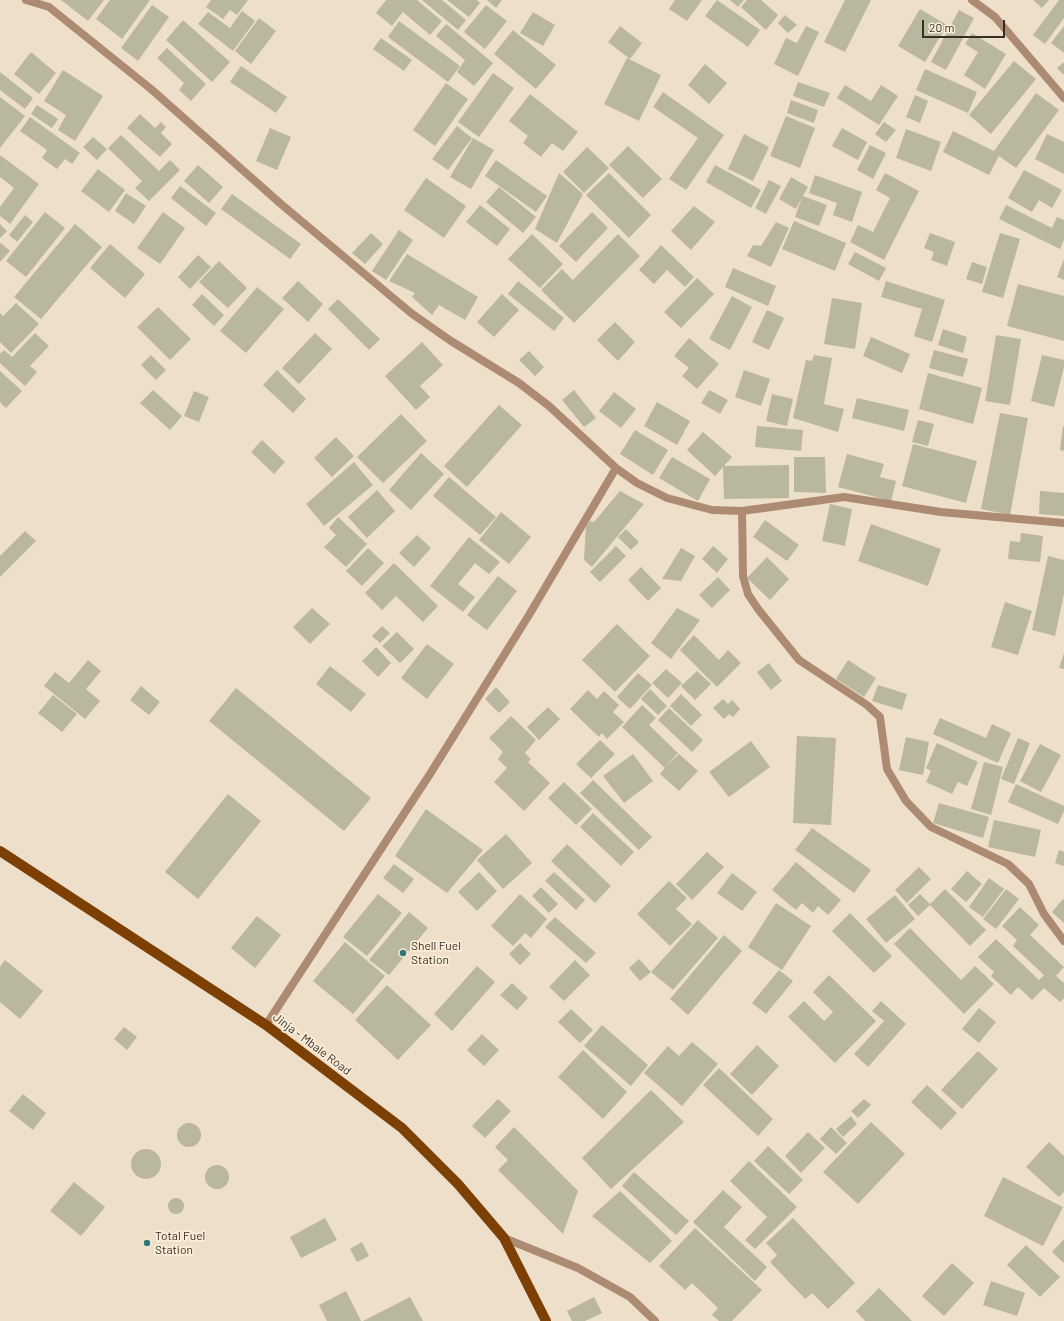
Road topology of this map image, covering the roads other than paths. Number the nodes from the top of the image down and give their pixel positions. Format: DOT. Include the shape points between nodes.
graph roads {
  1 [pos="26,0"];
  2 [pos="972,0"];
  3 [pos="1064,98"];
  4 [pos="616,468"];
  5 [pos="742,512"];
  6 [pos="1064,523"];
  7 [pos="0,851"];
  8 [pos="1064,941"];
  9 [pos="266,1025"];
  10 [pos="504,1238"];
  11 [pos="546,1321"];
  12 [pos="655,1321"];
  1 -- 4 [label="street" via="49,7 151,89 281,204 411,313 451,341 519,382"];
  2 -- 3 [label="street" via="995,17"];
  4 -- 5 [label="street" via="637,483 667,498 712,510"];
  4 -- 9 [label="street" via="529,615 430,774"];
  5 -- 6 [label="street" via="844,497 941,512"];
  5 -- 8 [label="street" via="743,576 748,594 758,609 800,660 867,705 880,717 888,769 906,801 931,827 1008,864 1029,884 1044,914"];
  7 -- 9 [label="main road, Jinja - Mbale Road"];
  9 -- 10 [label="main road, Jinja - Mbale Road" via="402,1128 458,1184"];
  10 -- 11 [label="main road, Jinja - Mbale Road"];
  10 -- 12 [label="street" via="578,1268 630,1297"];
}
